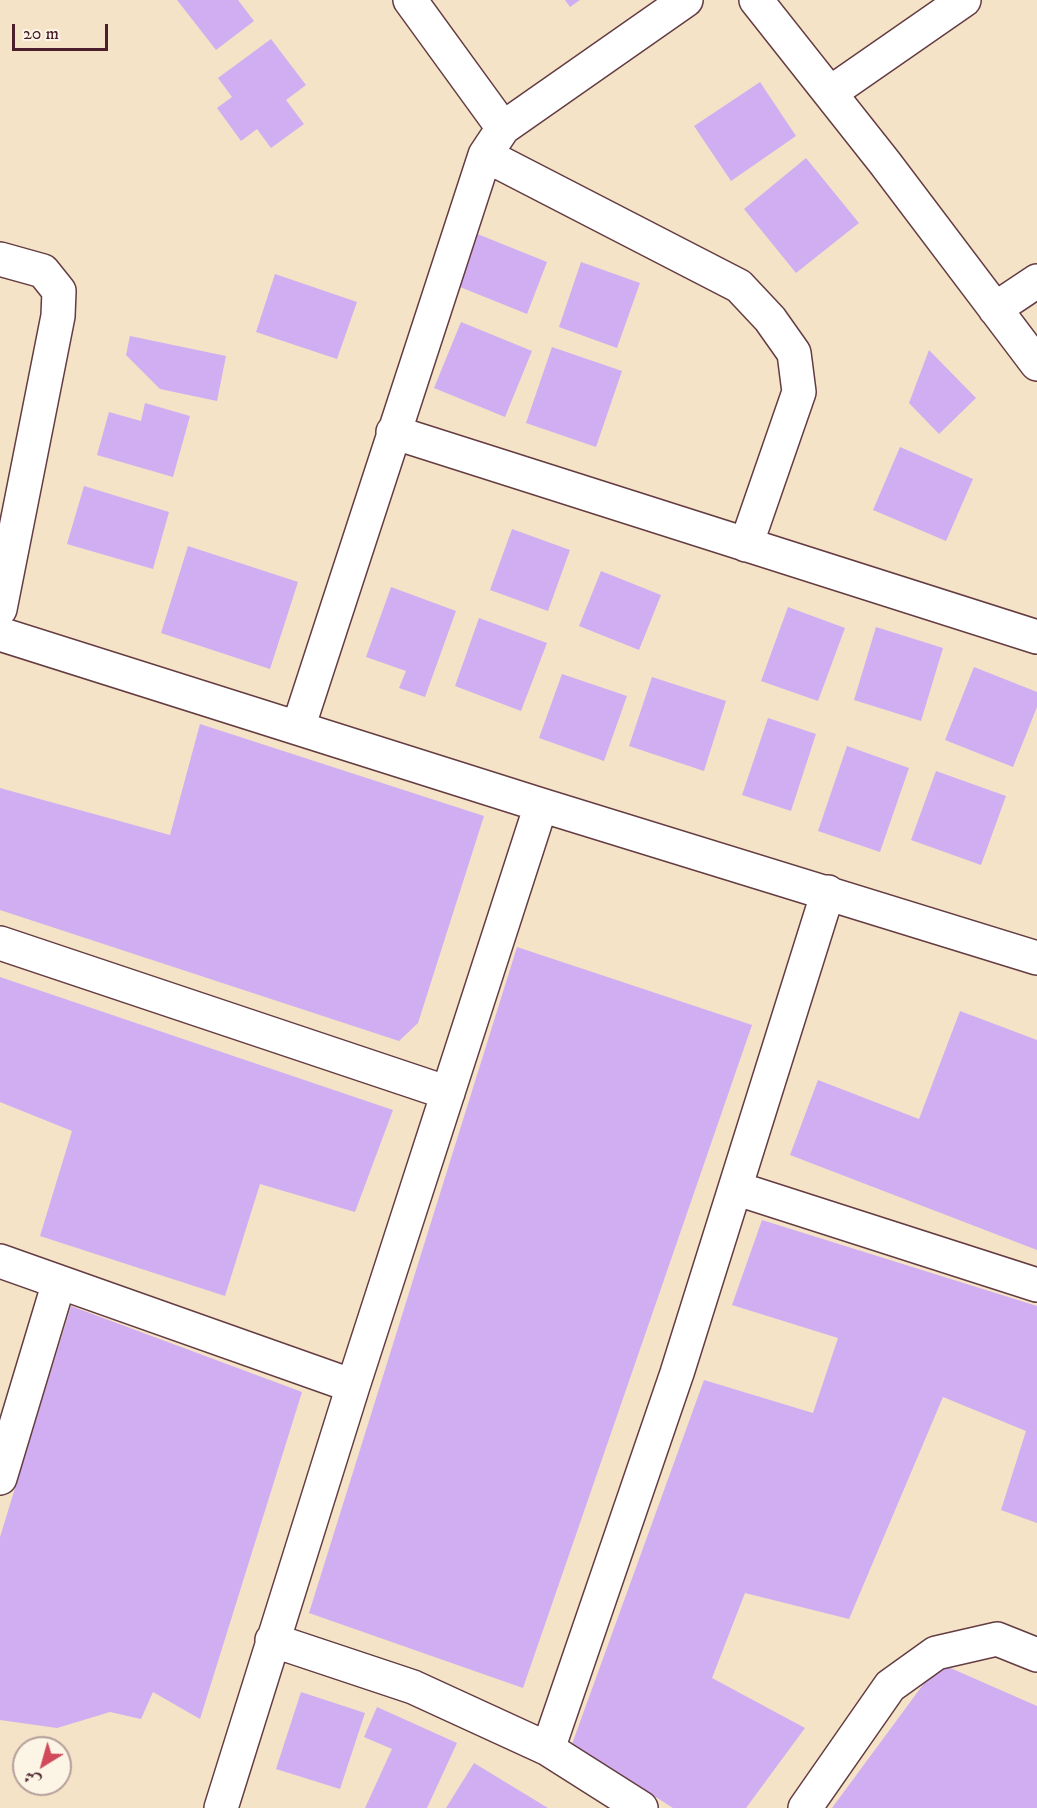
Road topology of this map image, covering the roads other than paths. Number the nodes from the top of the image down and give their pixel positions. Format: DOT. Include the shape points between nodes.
graph roads {
  1 [pos="410,0"];
  2 [pos="686,0"];
  3 [pos="756,0"];
  4 [pos="964,0"];
  5 [pos="830,93"];
  6 [pos="503,128"];
  7 [pos="485,155"];
  8 [pos="0,259"];
  9 [pos="1037,282"];
  10 [pos="995,309"];
  11 [pos="1037,364"];
  12 [pos="393,432"];
  13 [pos="746,545"];
  14 [pos="0,609"];
  15 [pos="0,634"];
  16 [pos="1037,638"];
  17 [pos="298,728"];
  18 [pos="541,805"];
  19 [pos="828,892"];
  20 [pos="0,943"];
  21 [pos="1037,958"];
  22 [pos="448,1093"];
  23 [pos="735,1188"];
  24 [pos="0,1261"];
  25 [pos="59,1282"];
  26 [pos="1037,1285"];
  27 [pos="353,1386"];
  28 [pos="0,1478"];
  29 [pos="272,1640"];
  30 [pos="1037,1655"];
  31 [pos="548,1749"];
  32 [pos="221,1808"];
  33 [pos="641,1808"];
  34 [pos="805,1808"];
  1 -- 6 [label="street"];
  2 -- 6 [label="street"];
  3 -- 5 [label="street"];
  4 -- 5 [label="street"];
  5 -- 10 [label="street"];
  6 -- 7 [label="street"];
  7 -- 12 [label="street"];
  7 -- 13 [label="street" via="739,286 770,319 794,353 799,392"];
  8 -- 14 [label="street" via="43,271 59,291 58,316"];
  9 -- 10 [label="street"];
  10 -- 11 [label="street"];
  12 -- 13 [label="street"];
  12 -- 17 [label="street"];
  13 -- 16 [label="street"];
  15 -- 17 [label="street"];
  17 -- 18 [label="street"];
  18 -- 19 [label="street"];
  18 -- 22 [label="street"];
  19 -- 21 [label="street"];
  19 -- 23 [label="street"];
  20 -- 22 [label="street"];
  22 -- 27 [label="street"];
  23 -- 26 [label="street"];
  23 -- 31 [label="street" via="677,1373"];
  24 -- 25 [label="street"];
  25 -- 27 [label="street"];
  25 -- 28 [label="street"];
  27 -- 29 [label="street"];
  29 -- 31 [label="street" via="413,1687"];
  29 -- 32 [label="street"];
  30 -- 34 [label="street" via="998,1639 936,1653 890,1686"];
  31 -- 33 [label="street"];
}
